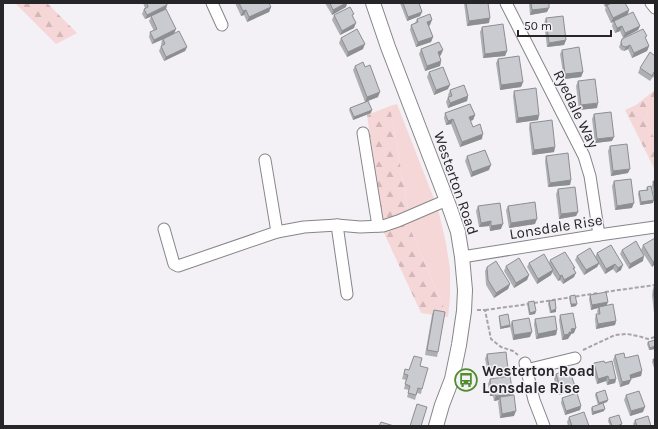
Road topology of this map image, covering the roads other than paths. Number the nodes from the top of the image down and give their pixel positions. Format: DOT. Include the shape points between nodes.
graph roads {
  1 [pos="212,3"];
  2 [pos="373,3"];
  3 [pos="506,3"];
  4 [pos="651,3"];
  5 [pos="655,8"];
  6 [pos="222,25"];
  7 [pos="363,133"];
  8 [pos="265,160"];
  9 [pos="447,200"];
  10 [pos="337,225"];
  11 [pos="378,226"];
  12 [pos="655,227"];
  13 [pos="164,229"];
  14 [pos="277,232"];
  15 [pos="599,235"];
  16 [pos="462,257"];
  17 [pos="347,294"];
  18 [pos="575,358"];
  19 [pos="436,426"];
  20 [pos="544,426"];
  1 -- 6 [label="street"];
  2 -- 9 [label="street, Westerton Road"];
  3 -- 15 [label="street, Ryedale Way" via="584,156 590,176"];
  4 -- 5 [label="street"];
  7 -- 11 [label="street"];
  8 -- 14 [label="street"];
  9 -- 11 [label="street" via="398,221"];
  9 -- 16 [label="street, Westerton Road" via="458,232"];
  10 -- 11 [label="street"];
  10 -- 14 [label="street"];
  10 -- 17 [label="street"];
  12 -- 15 [label="street, Lonsdale Rise"];
  13 -- 14 [label="street" via="174,264 178,266"];
  15 -- 16 [label="street, Lonsdale Rise"];
  16 -- 19 [label="street, Westerton Road" via="465,290 460,344 452,379"];
  18 -- 20 [label="street" via="526,366 534,400"];
}
